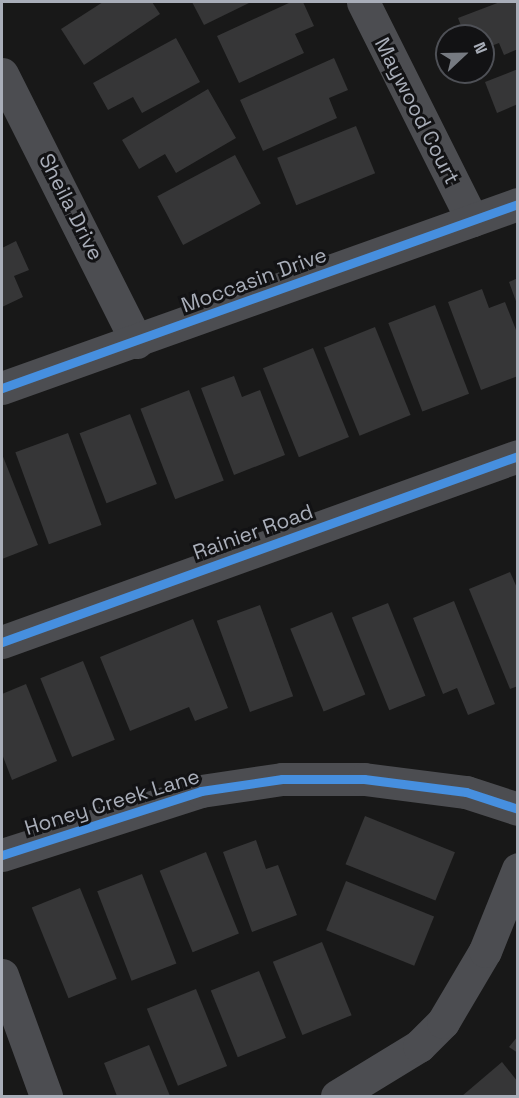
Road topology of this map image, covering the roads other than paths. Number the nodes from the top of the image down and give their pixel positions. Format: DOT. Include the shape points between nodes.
graph roads {
  1 [pos="363,2"];
  2 [pos="2,74"];
  3 [pos="518,204"];
  4 [pos="472,220"];
  5 [pos="137,342"];
  6 [pos="2,388"];
  7 [pos="518,456"];
  8 [pos="2,642"];
  9 [pos="518,809"];
  10 [pos="2,855"];
  11 [pos="518,869"];
  12 [pos="2,975"];
  13 [pos="46,1096"];
  14 [pos="337,1096"];
  1 -- 4 [label="street, Maywood Court"];
  2 -- 5 [label="street, Sheila Drive"];
  3 -- 4 [label="street, Moccasin Drive"];
  4 -- 5 [label="street, Moccasin Drive"];
  5 -- 6 [label="street, Moccasin Drive"];
  7 -- 8 [label="street, Rainier Road"];
  9 -- 10 [label="street, Honey Creek Lane" via="466,792 398,783 282,779 201,791"];
  11 -- 14 [label="street" via="485,951 442,1023 418,1046"];
  12 -- 13 [label="street"];
}
